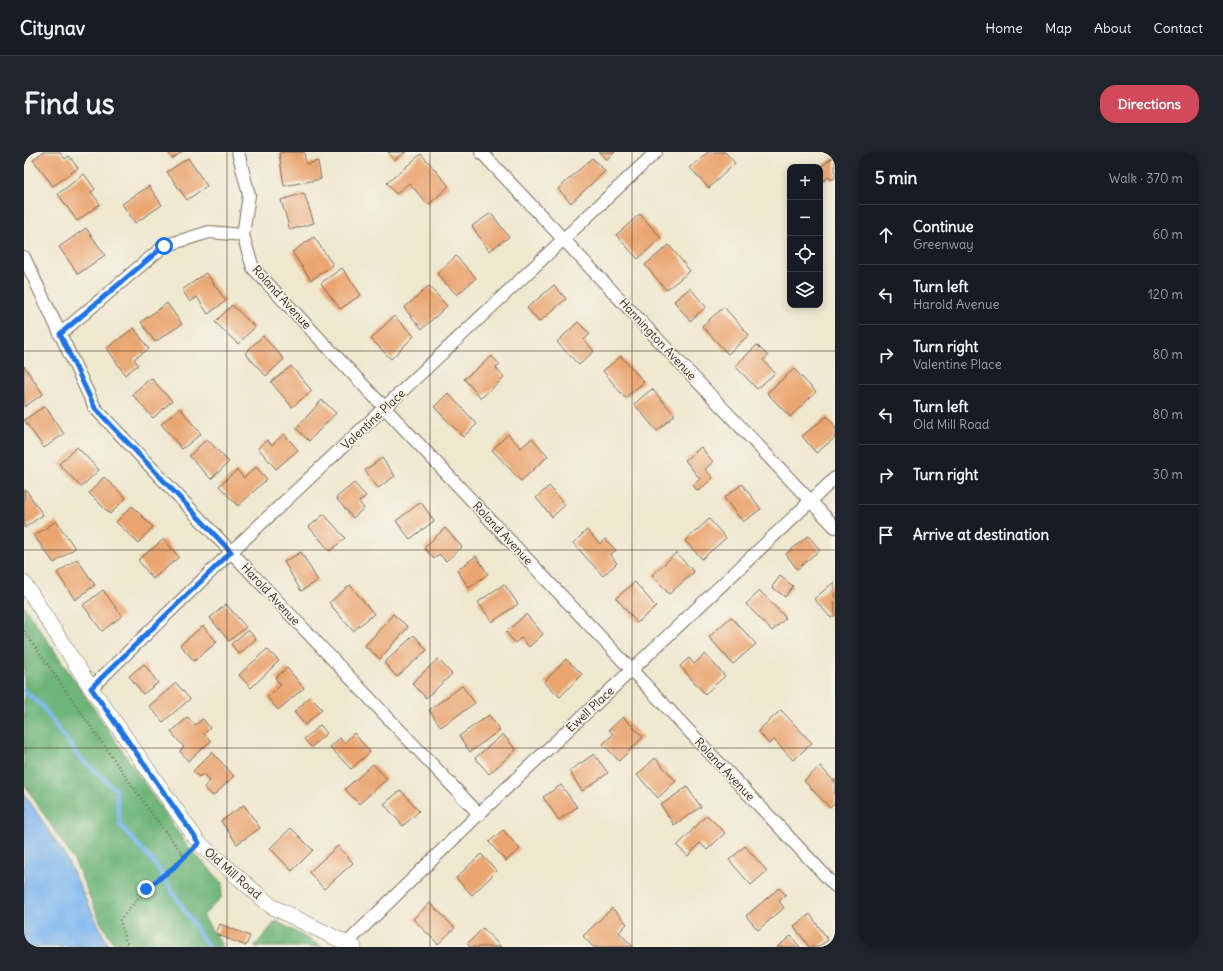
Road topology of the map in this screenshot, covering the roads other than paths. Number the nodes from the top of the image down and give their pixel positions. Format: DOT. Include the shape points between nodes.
graph roads {
  1 [pos="238,152"];
  2 [pos="481,152"];
  3 [pos="656,152"];
  4 [pos="243,235"];
  5 [pos="564,239"];
  6 [pos="24,257"];
  7 [pos="60,334"];
  8 [pos="385,408"];
  9 [pos="835,478"];
  10 [pos="810,501"];
  11 [pos="835,527"];
  12 [pos="231,552"];
  13 [pos="24,582"];
  14 [pos="632,670"];
  15 [pos="91,688"];
  16 [pos="479,814"];
  17 [pos="835,886"];
  18 [pos="351,945"];
  1 -- 4 [label="street, Roland Avenue" via="249,195"];
  2 -- 5 [label="street, Hannington Avenue"];
  3 -- 5 [label="street, Valentine Place"];
  4 -- 7 [label="street" via="209,232 164,246"];
  4 -- 8 [label="street, Roland Avenue" via="253,268"];
  5 -- 8 [label="street, Valentine Place"];
  5 -- 10 [label="street, Hannington Avenue"];
  6 -- 7 [label="street, Harold Avenue"];
  7 -- 12 [label="street, Harold Avenue" via="95,408"];
  8 -- 12 [label="street, Valentine Place"];
  8 -- 14 [label="street, Roland Avenue"];
  9 -- 10 [label="street, Ewell Place"];
  10 -- 11 [label="street, Hannington Avenue"];
  10 -- 14 [label="street, Ewell Place"];
  12 -- 15 [label="street, Valentine Place"];
  12 -- 16 [label="street, Harold Avenue"];
  13 -- 15 [label="street, Old Mill Road"];
  14 -- 16 [label="street, Ewell Place"];
  14 -- 17 [label="street, Roland Avenue"];
  15 -- 18 [label="street, Old Mill Road" via="199,843 271,906"];
  16 -- 18 [label="street, Ewell Place"];
}
